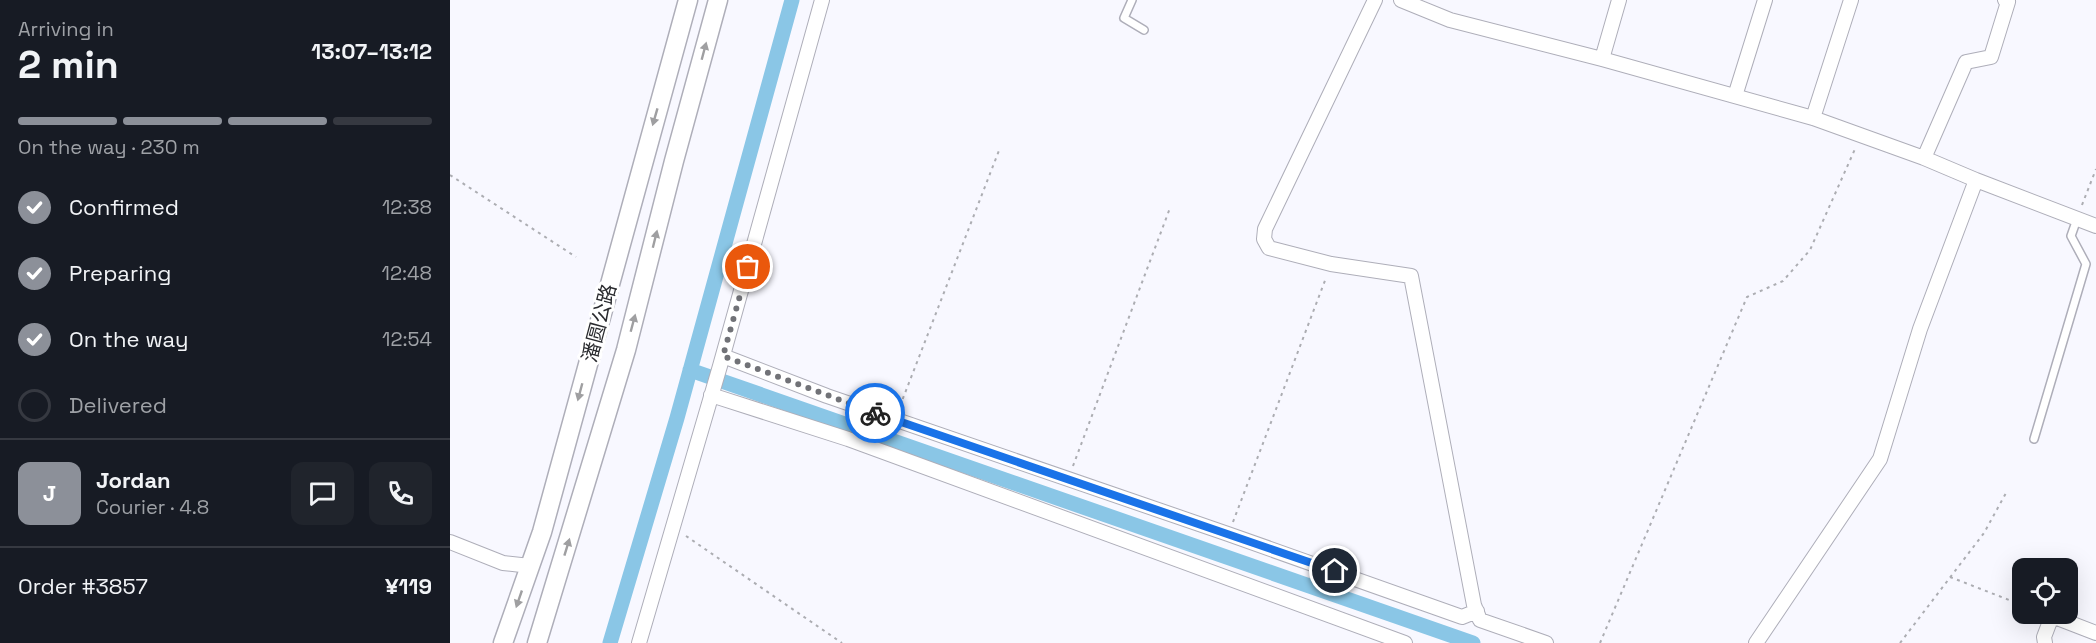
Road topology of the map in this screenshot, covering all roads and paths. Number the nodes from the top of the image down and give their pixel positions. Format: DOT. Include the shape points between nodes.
graph roads {
  1 [pos="688,0"];
  2 [pos="718,0"];
  3 [pos="822,0"];
  4 [pos="1132,0"];
  5 [pos="1375,0"];
  6 [pos="1401,0"];
  7 [pos="1619,0"];
  8 [pos="1765,0"];
  9 [pos="1851,0"];
  10 [pos="2005,0"];
  11 [pos="1144,30"];
  12 [pos="1602,59"];
  13 [pos="1735,96"];
  14 [pos="1813,118"];
  15 [pos="1862,135"];
  16 [pos="1000,148"];
  17 [pos="1924,158"];
  18 [pos="2096,169"];
  19 [pos="450,175"];
  20 [pos="1976,180"];
  21 [pos="1170,208"];
  22 [pos="2077,219"];
  23 [pos="2096,225"];
  24 [pos="576,257"];
  25 [pos="1331,264"];
  26 [pos="722,361"];
  27 [pos="712,392"];
  28 [pos="895,420"];
  29 [pos="2034,439"];
  30 [pos="1068,479"];
  31 [pos="2006,493"];
  32 [pos="673,526"];
  33 [pos="1228,534"];
  34 [pos="450,542"];
  35 [pos="530,566"];
  36 [pos="1950,577"];
  37 [pos="2012,601"];
  38 [pos="1477,611"];
  39 [pos="2096,633"];
  40 [pos="1508,637"];
  41 [pos="1384,639"];
  42 [pos="503,643"];
  43 [pos="537,643"];
  44 [pos="639,643"];
  45 [pos="842,643"];
  46 [pos="1406,643"];
  47 [pos="1546,643"];
  48 [pos="1600,643"];
  49 [pos="1756,643"];
  50 [pos="1900,643"];
  51 [pos="2045,643"];
  1 -- 35 [label="main road, 潘圆公路, one-way"];
  43 -- 2 [label="main road, 潘圆公路, one-way" via="626,350"];
  3 -- 26 [label="street"];
  4 -- 11 [label="lane" via="1124,18"];
  5 -- 25 [label="street" via="1265,229 1264,239 1269,248"];
  6 -- 12 [label="street" via="1450,20"];
  7 -- 12 [label="street"];
  8 -- 13 [label="street"];
  9 -- 14 [label="street"];
  10 -- 17 [label="street" via="2008,2 1991,57 1966,62"];
  12 -- 13 [label="street"];
  13 -- 14 [label="street"];
  14 -- 15 [label="street"];
  15 -- 17 [label="street"];
  15 -- 48 [label="path" via="1810,250 1784,281 1747,297"];
  16 -- 28 [label="path"];
  17 -- 20 [label="street"];
  18 -- 22 [label="path"];
  19 -- 24 [label="path"];
  20 -- 22 [label="street"];
  20 -- 49 [label="street" via="1920,329 1880,459"];
  21 -- 30 [label="path"];
  22 -- 23 [label="street"];
  22 -- 29 [label="lane" via="2071,236 2086,264"];
  25 -- 33 [label="path"];
  25 -- 38 [label="street" via="1411,276"];
  26 -- 27 [label="street"];
  26 -- 28 [label="street"];
  27 -- 32 [label="street"];
  27 -- 41 [label="street"];
  28 -- 30 [label="street"];
  30 -- 33 [label="street"];
  31 -- 36 [label="path" via="1984,533"];
  32 -- 44 [label="street"];
  32 -- 45 [label="path"];
  33 -- 38 [label="street" via="1462,617"];
  34 -- 35 [label="street" via="503,563"];
  35 -- 42 [label="main road, 潘圆公路, one-way"];
  36 -- 37 [label="path"];
  36 -- 50 [label="path"];
  38 -- 40 [label="street" via="1480,620"];
  39 -- 51 [label="street" via="2052,616"];
  40 -- 47 [label="street"];
  41 -- 46 [label="street"];
}
